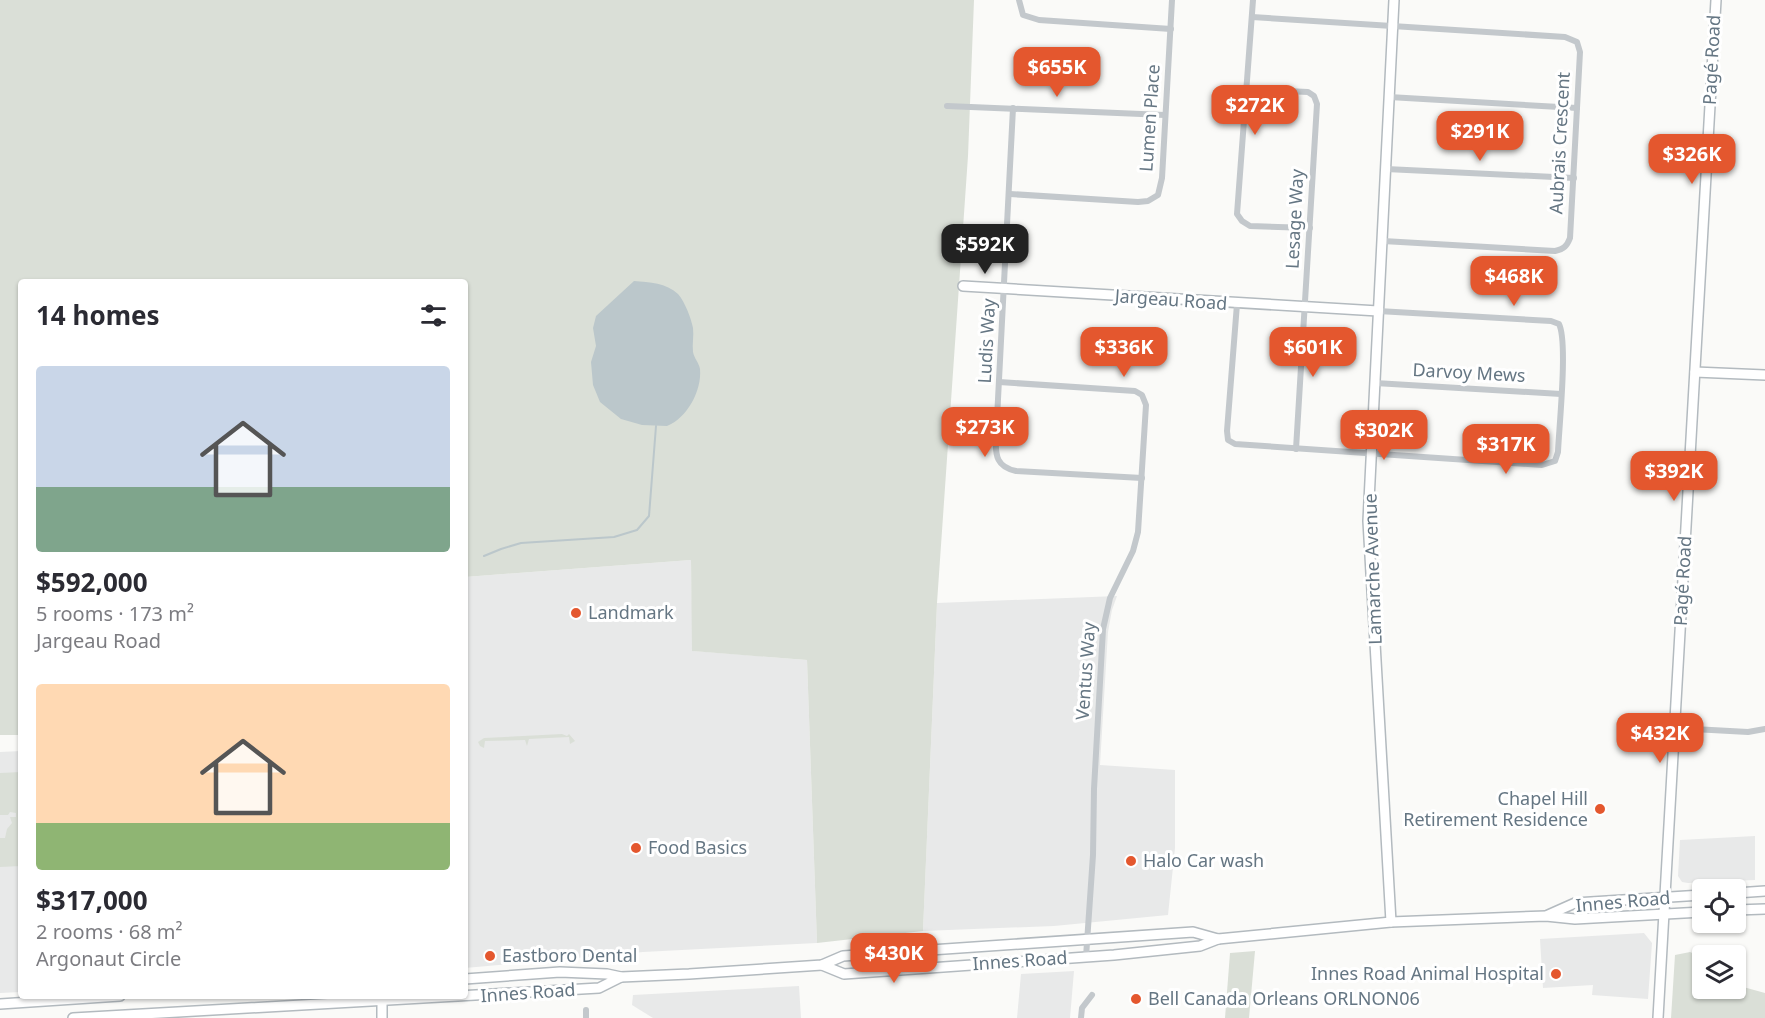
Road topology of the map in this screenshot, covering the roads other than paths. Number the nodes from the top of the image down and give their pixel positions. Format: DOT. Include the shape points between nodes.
graph roads {
  1 [pos="1020,0"];
  2 [pos="1172,0"];
  3 [pos="1253,0"];
  4 [pos="1394,0"];
  5 [pos="1716,0"];
  6 [pos="1252,17"];
  7 [pos="1393,26"];
  8 [pos="1171,28"];
  9 [pos="1246,89"];
  10 [pos="1389,97"];
  11 [pos="947,106"];
  12 [pos="1013,108"];
  13 [pos="1577,108"];
  14 [pos="1165,115"];
  15 [pos="1386,169"];
  16 [pos="1574,178"];
  17 [pos="1010,194"];
  18 [pos="1310,228"];
  19 [pos="1383,241"];
  20 [pos="963,286"];
  21 [pos="1005,290"];
  22 [pos="1237,304"];
  23 [pos="1305,306"];
  24 [pos="1378,311"];
  25 [pos="1695,372"];
  26 [pos="1765,375"];
  27 [pos="999,382"];
  28 [pos="1375,383"];
  29 [pos="1561,394"];
  30 [pos="1296,449"];
  31 [pos="1371,453"];
  32 [pos="1142,478"];
  33 [pos="1675,728"];
  34 [pos="1765,729"];
  35 [pos="1765,891"];
  36 [pos="1746,892"];
  37 [pos="1692,896"];
  38 [pos="1665,898"];
  39 [pos="1765,909"];
  40 [pos="1746,910"];
  41 [pos="1692,913"];
  42 [pos="1664,914"];
  43 [pos="1546,916"];
  44 [pos="1391,922"];
  45 [pos="1218,939"];
  46 [pos="1089,940"];
  47 [pos="1086,957"];
  48 [pos="822,965"];
  49 [pos="621,977"];
  50 [pos="468,979"];
  51 [pos="468,994"];
  52 [pos="1092,994"];
  53 [pos="75,999"];
  54 [pos="367,999"];
  55 [pos="382,999"];
  56 [pos="0,1004"];
  57 [pos="586,1010"];
  58 [pos="73,1018"];
  59 [pos="382,1018"];
  60 [pos="586,1018"];
  61 [pos="1081,1018"];
  62 [pos="1658,1018"];
  1 -- 8 [label="street" via="1023,15 1039,20"];
  2 -- 8 [label="street, Lumen Place"];
  3 -- 6 [label="street"];
  4 -- 7 [label="main road, Lamarche Avenue"];
  5 -- 25 [label="main road, Pagé Road"];
  6 -- 7 [label="street"];
  6 -- 9 [label="street"];
  7 -- 10 [label="main road, Lamarche Avenue"];
  7 -- 13 [label="street, Aubrais Crescent" via="1571,39 1577,42 1580,52"];
  8 -- 14 [label="street, Lumen Place"];
  9 -- 18 [label="street, Lesage Way" via="1308,92 1314,96 1317,104"];
  9 -- 18 [label="street" via="1237,214 1250,226"];
  10 -- 13 [label="street"];
  10 -- 15 [label="main road, Lamarche Avenue"];
  11 -- 12 [label="street"];
  12 -- 14 [label="street"];
  12 -- 17 [label="street, Ludis Way"];
  13 -- 16 [label="street, Aubrais Crescent"];
  14 -- 17 [label="street, Lumen Place" via="1161,187 1154,198 1138,202"];
  15 -- 16 [label="street"];
  15 -- 19 [label="main road, Lamarche Avenue"];
  16 -- 19 [label="street, Aubrais Crescent" via="1570,238 1561,250"];
  17 -- 21 [label="street, Ludis Way"];
  18 -- 23 [label="street, Lesage Way"];
  19 -- 24 [label="main road, Lamarche Avenue"];
  20 -- 21 [label="main road, Jargeau Road"];
  21 -- 22 [label="main road, Jargeau Road"];
  21 -- 27 [label="street, Ludis Way"];
  22 -- 23 [label="main road, Jargeau Road"];
  22 -- 30 [label="street" via="1228,440 1245,447"];
  23 -- 24 [label="main road, Jargeau Road"];
  23 -- 30 [label="street, Lesage Way"];
  24 -- 28 [label="main road, Lamarche Avenue"];
  24 -- 29 [label="street" via="1559,324 1563,331"];
  25 -- 26 [label="main road"];
  25 -- 33 [label="main road, Pagé Road"];
  27 -- 32 [label="street, Ludis Way" via="996,458 1002,466 1019,472"];
  27 -- 32 [label="street, Ventus Way" via="1140,393 1147,412"];
  28 -- 29 [label="street, Darvoy Mews"];
  28 -- 31 [label="main road, Lamarche Avenue"];
  29 -- 31 [label="street" via="1558,452 1551,464"];
  30 -- 31 [label="street"];
  31 -- 44 [label="main road, Lamarche Avenue" via="1369,540"];
  32 -- 46 [label="street, Ventus Way" via="1136,542 1110,598 1103,629"];
  33 -- 34 [label="street" via="1748,732"];
  33 -- 38 [label="main road, Pagé Road"];
  35 -- 36 [label="main road"];
  37 -- 38 [label="main road, Innes Road"];
  38 -- 42 [label="main road, Pagé Road"];
  38 -- 43 [label="main road, Innes Road" via="1575,903"];
  39 -- 40 [label="main road"];
  41 -- 42 [label="main road, Innes Road"];
  42 -- 43 [label="main road, Innes Road" via="1575,919"];
  42 -- 62 [label="main road, Pagé Road"];
  43 -- 44 [label="main road, Innes Road"];
  44 -- 45 [label="main road, Innes Road"];
  45 -- 46 [label="main road, Innes Road" via="1193,932"];
  45 -- 47 [label="main road, Innes Road" via="1200,946"];
  46 -- 47 [label="street, Ventus Way"];
  46 -- 48 [label="main road, Innes Road" via="843,956"];
  47 -- 48 [label="main road, Innes Road" via="844,974"];
  48 -- 49 [label="main road, Innes Road"];
  49 -- 50 [label="main road, Innes Road" via="560,972"];
  49 -- 51 [label="main road, Innes Road" via="599,988"];
  52 -- 61 [label="street" via="1082,1008"];
  53 -- 56 [label="main road"];
  54 -- 58 [label="main road, Innes Road"];
  55 -- 59 [label="main road"];
  57 -- 60 [label="street"];
}
